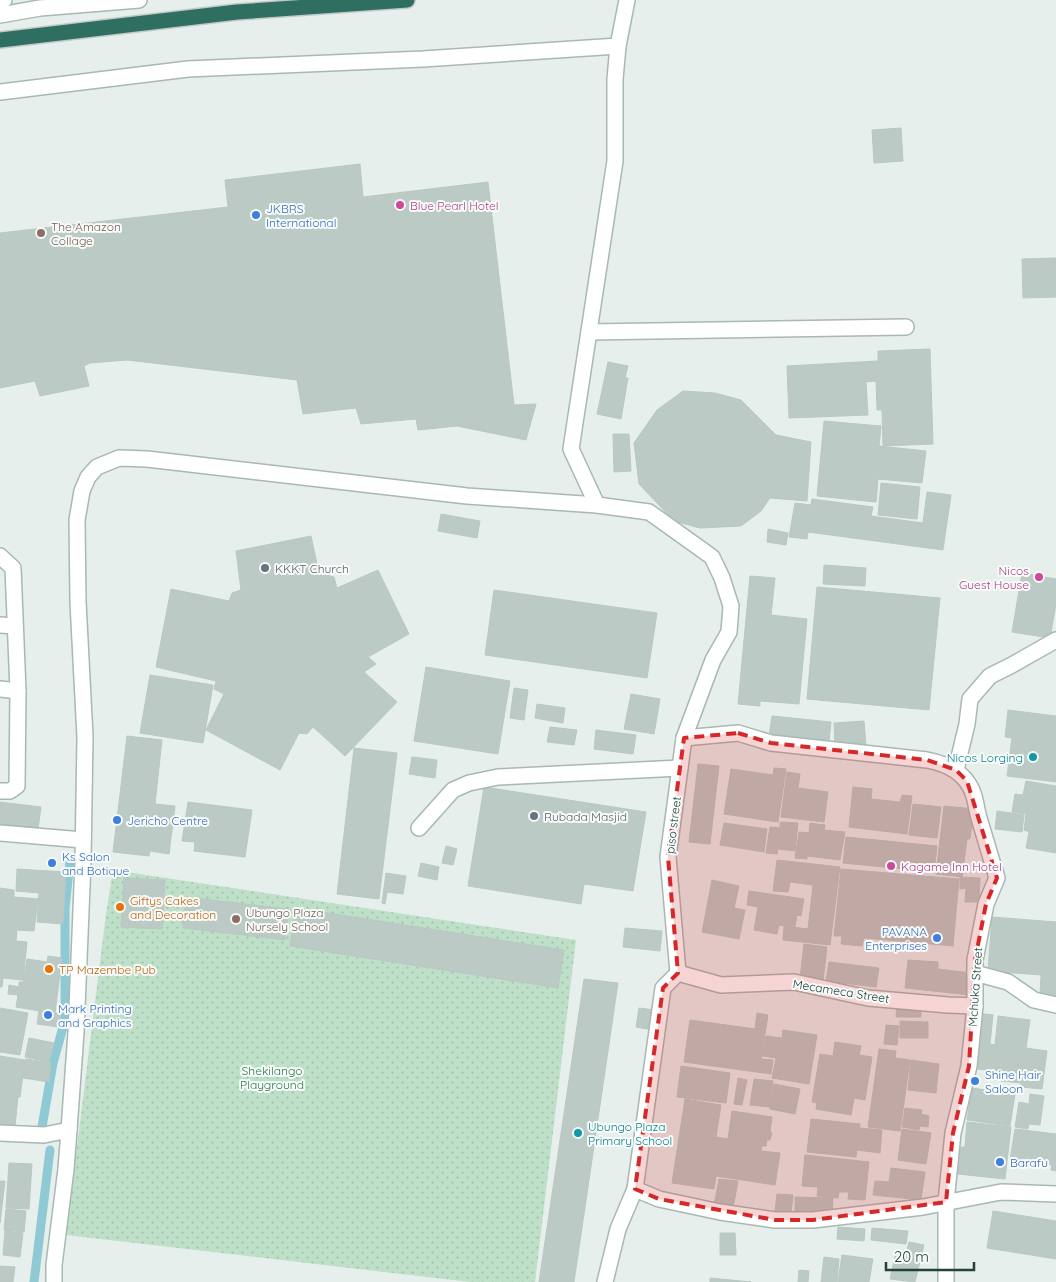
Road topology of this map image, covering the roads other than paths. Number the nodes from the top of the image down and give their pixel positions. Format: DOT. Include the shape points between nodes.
graph roads {
  1 [pos="4,0"];
  2 [pos="139,0"];
  3 [pos="407,0"];
  4 [pos="627,0"];
  5 [pos="0,1"];
  6 [pos="0,14"];
  7 [pos="0,40"];
  8 [pos="618,46"];
  9 [pos="0,92"];
  10 [pos="906,328"];
  11 [pos="589,332"];
  12 [pos="597,505"];
  13 [pos="0,556"];
  14 [pos="8,625"];
  15 [pos="1056,640"];
  16 [pos="0,689"];
  17 [pos="18,691"];
  18 [pos="684,738"];
  19 [pos="680,768"];
  20 [pos="956,770"];
  21 [pos="0,791"];
  22 [pos="419,828"];
  23 [pos="0,833"];
  24 [pos="83,840"];
  25 [pos="678,973"];
  26 [pos="975,973"];
  27 [pos="1056,1005"];
  28 [pos="976,1006"];
  29 [pos="69,1130"];
  30 [pos="0,1133"];
  31 [pos="634,1189"];
  32 [pos="1056,1194"];
  33 [pos="946,1202"];
  34 [pos="54,1282"];
  35 [pos="605,1282"];
  36 [pos="946,1282"];
  1 -- 5 [label="street"];
  2 -- 6 [label="street"];
  3 -- 7 [label="highway" via="238,12"];
  4 -- 8 [label="street"];
  8 -- 9 [label="street" via="424,59 188,69"];
  8 -- 11 [label="street" via="615,161"];
  10 -- 11 [label="street"];
  11 -- 12 [label="street" via="571,449"];
  12 -- 18 [label="street, piso street" via="648,512 712,557 722,578 731,606 729,632 713,660"];
  12 -- 24 [label="street, piso street" via="467,496 147,458 119,458 97,467 82,491 77,520 85,737"];
  13 -- 14 [label="street" via="13,568"];
  14 -- 17 [label="street"];
  15 -- 20 [label="street" via="990,676 970,698"];
  16 -- 17 [label="street"];
  17 -- 21 [label="street" via="17,786 10,792"];
  18 -- 19 [label="street, piso street"];
  18 -- 20 [label="street" via="738,733 771,743 927,760"];
  19 -- 22 [label="street" via="498,778 469,783 453,790"];
  19 -- 25 [label="street, piso street" via="668,857"];
  20 -- 26 [label="street, Mchuka Street" via="974,795 997,878 986,904"];
  23 -- 24 [label="street"];
  24 -- 29 [label="street, piso street"];
  25 -- 28 [label="street, Mecameca Street" via="722,985 794,982 868,998"];
  25 -- 31 [label="street" via="662,988"];
  26 -- 27 [label="street" via="1008,982 1034,1000"];
  26 -- 28 [label="street, Mchuka Street"];
  28 -- 33 [label="street, Mchuka Street" via="969,1066 953,1133"];
  29 -- 30 [label="street" via="44,1135"];
  29 -- 34 [label="street, piso street"];
  31 -- 33 [label="street" via="659,1199 775,1220 813,1220"];
  31 -- 35 [label="street" via="618,1229"];
  32 -- 33 [label="street" via="1001,1192"];
  33 -- 36 [label="street, Mchuka Street"];
}
